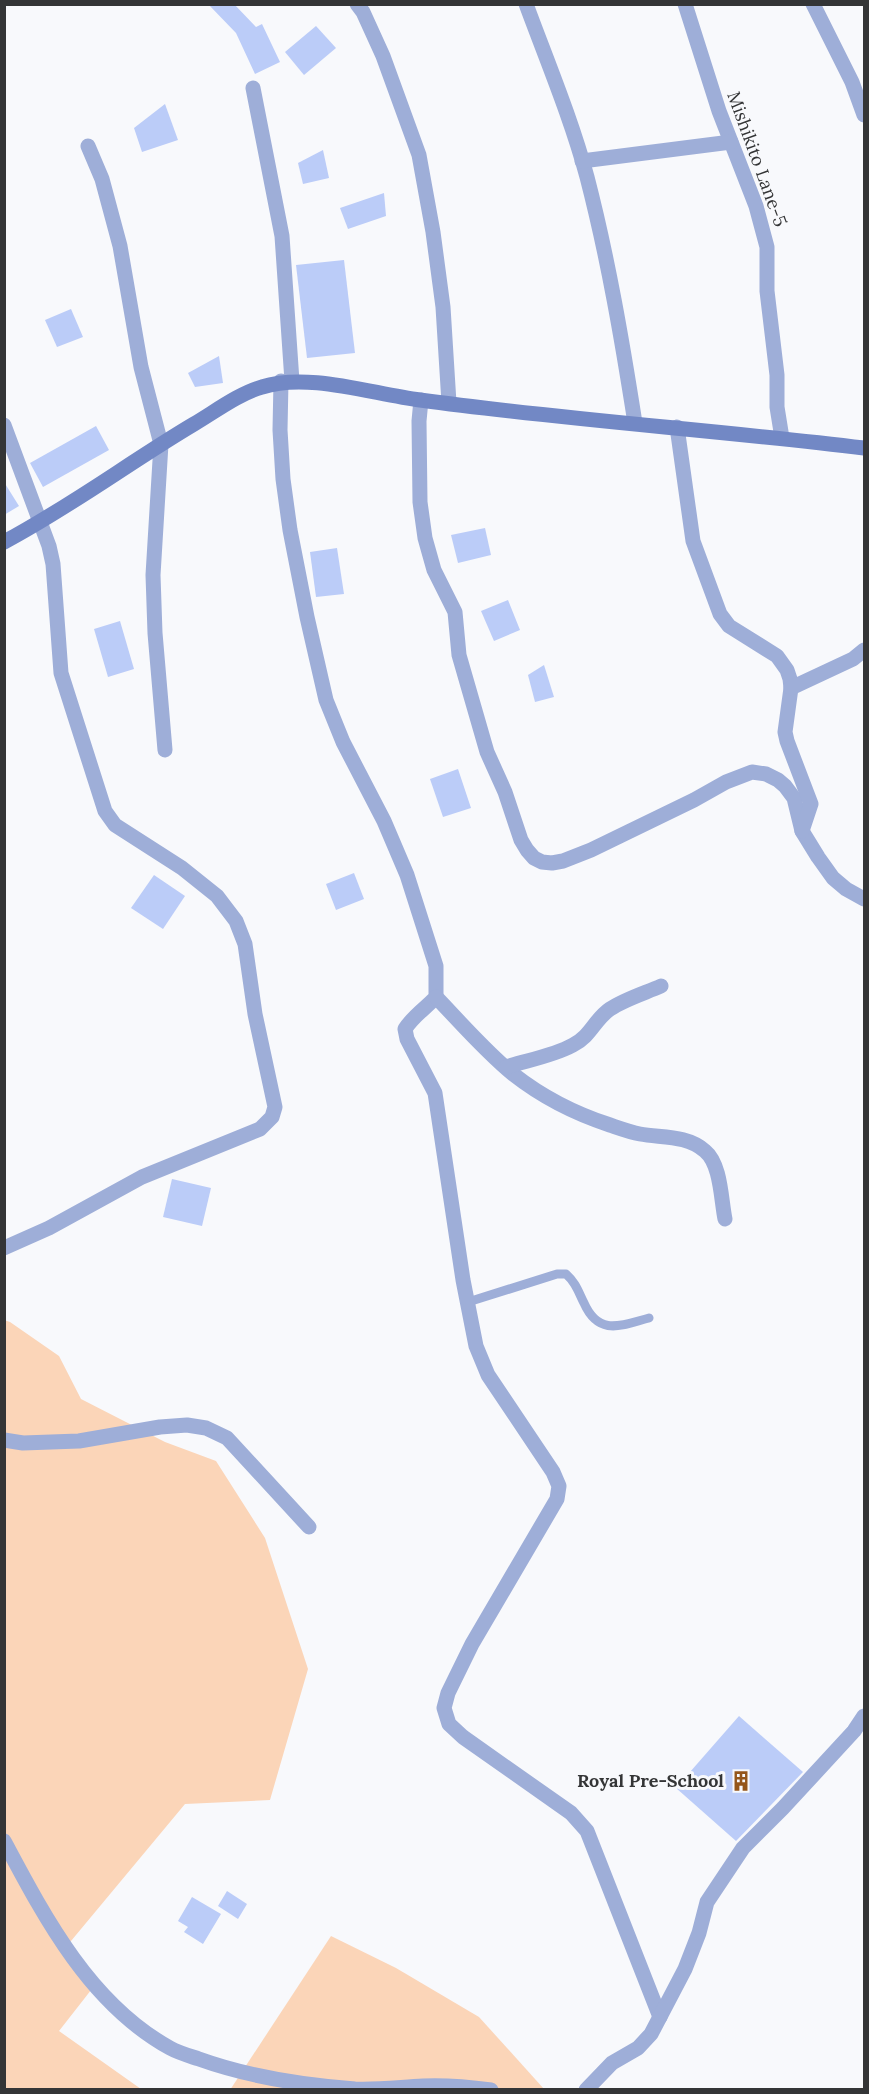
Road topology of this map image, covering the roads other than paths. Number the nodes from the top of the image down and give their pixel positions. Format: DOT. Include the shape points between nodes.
graph roads {
  1 [pos="357,4"];
  2 [pos="526,4"];
  3 [pos="685,4"];
  4 [pos="813,4"];
  5 [pos="253,88"];
  6 [pos="864,115"];
  7 [pos="731,142"];
  8 [pos="88,146"];
  9 [pos="582,161"];
  10 [pos="287,381"];
  11 [pos="421,400"];
  12 [pos="449,403"];
  13 [pos="635,423"];
  14 [pos="4,425"];
  15 [pos="677,427"];
  16 [pos="782,438"];
  17 [pos="161,444"];
  18 [pos="864,448"];
  19 [pos="40,523"];
  20 [pos="4,542"];
  21 [pos="864,650"];
  22 [pos="791,688"];
  23 [pos="165,750"];
  24 [pos="802,831"];
  25 [pos="864,899"];
  26 [pos="661,986"];
  27 [pos="436,996"];
  28 [pos="506,1067"];
  29 [pos="725,1219"];
  30 [pos="4,1248"];
  31 [pos="468,1302"];
  32 [pos="650,1318"];
  33 [pos="4,1440"];
  34 [pos="309,1527"];
  35 [pos="864,1716"];
  36 [pos="4,1841"];
  37 [pos="660,2017"];
  38 [pos="491,2090"];
  39 [pos="586,2090"];
  1 -- 12 [label="street" via="383,56 419,155 443,308"];
  2 -- 9 [label="street"];
  3 -- 7 [label="street, Mishikito Lane-5"];
  4 -- 6 [label="street"];
  5 -- 10 [label="street" via="282,237"];
  7 -- 9 [label="street"];
  7 -- 16 [label="street, Mishikito Lane-5" via="767,247 767,291"];
  8 -- 17 [label="street" via="102,179 120,246 141,367"];
  9 -- 13 [label="street" via="619,318"];
  10 -- 11 [label="street"];
  10 -- 17 [label="street" via="245,393"];
  10 -- 27 [label="street" via="280,430 283,479 326,700 407,875 436,966"];
  11 -- 12 [label="street"];
  11 -- 24 [label="street" via="420,502 425,537 434,570 455,612 459,655 487,752 526,850 542,862 563,861 752,772 766,774 785,786 794,798"];
  12 -- 13 [label="street"];
  13 -- 15 [label="street"];
  14 -- 19 [label="street"];
  15 -- 16 [label="street"];
  15 -- 22 [label="street" via="693,541 720,614 729,626 777,656 787,669"];
  16 -- 18 [label="street"];
  17 -- 19 [label="street"];
  17 -- 23 [label="street" via="153,574"];
  19 -- 20 [label="street"];
  19 -- 30 [label="street" via="53,564 61,673 105,811 115,825 208,889 236,921 245,944 255,1014 276,1107 260,1129 142,1177"];
  21 -- 22 [label="street"];
  22 -- 24 [label="street" via="785,732 811,804"];
  24 -- 25 [label="street" via="833,878"];
  26 -- 28 [label="street" via="610,1009 574,1045"];
  27 -- 28 [label="street"];
  27 -- 31 [label="street" via="405,1029 435,1093"];
  28 -- 29 [label="street" via="555,1102 607,1124 692,1142 706,1151 715,1162"];
  31 -- 32 [label="lane" via="566,1274 576,1283 591,1315 604,1325 613,1328"];
  31 -- 37 [label="street" via="476,1346 488,1375 553,1472 558,1486 556,1499 472,1644 444,1708 449,1724 462,1737 571,1813 587,1831"];
  33 -- 34 [label="street" via="79,1441 160,1427 206,1428 227,1438"];
  35 -- 37 [label="street" via="743,1848 707,1902 685,1969"];
  36 -- 38 [label="street" via="69,1953 130,2021 171,2049 225,2068 308,2084 357,2089 455,2085"];
  37 -- 39 [label="street" via="638,2048 612,2063"];
}
